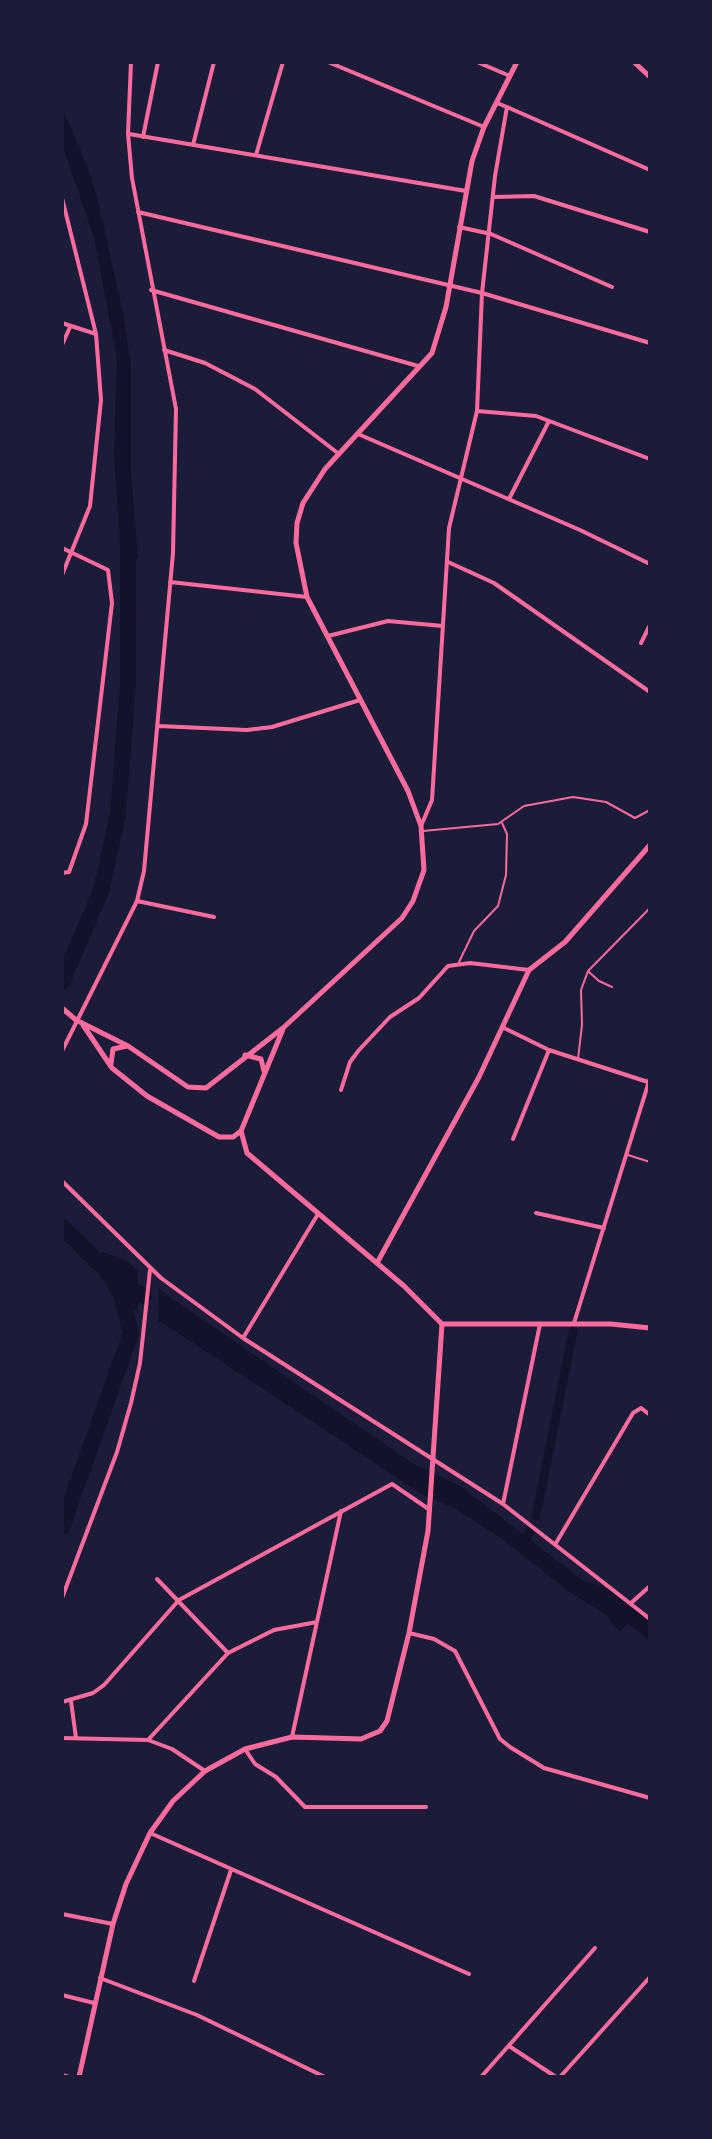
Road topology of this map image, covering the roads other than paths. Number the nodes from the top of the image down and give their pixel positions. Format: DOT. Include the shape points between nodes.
graph roads {
  1 [pos="131,62"];
  2 [pos="158,62"];
  3 [pos="214,62"];
  4 [pos="283,62"];
  5 [pos="328,62"];
  6 [pos="477,62"];
  7 [pos="517,62"];
  8 [pos="634,62"];
  9 [pos="510,76"];
  10 [pos="650,77"];
  11 [pos="497,103"];
  12 [pos="507,107"];
  13 [pos="484,127"];
  14 [pos="128,134"];
  15 [pos="143,137"];
  16 [pos="193,145"];
  17 [pos="256,155"];
  18 [pos="650,170"];
  19 [pos="466,191"];
  20 [pos="494,197"];
  21 [pos="62,198"];
  22 [pos="138,212"];
  23 [pos="459,227"];
  24 [pos="650,232"];
  25 [pos="491,234"];
  26 [pos="449,286"];
  27 [pos="612,287"];
  28 [pos="151,290"];
  29 [pos="482,293"];
  30 [pos="62,323"];
  31 [pos="70,327"];
  32 [pos="96,334"];
  33 [pos="650,343"];
  34 [pos="62,345"];
  35 [pos="164,350"];
  36 [pos="421,367"];
  37 [pos="477,411"];
  38 [pos="549,421"];
  39 [pos="358,434"];
  40 [pos="339,454"];
  41 [pos="650,459"];
  42 [pos="461,479"];
  43 [pos="509,499"];
  44 [pos="62,548"];
  45 [pos="72,553"];
  46 [pos="448,562"];
  47 [pos="650,564"];
  48 [pos="62,575"];
  49 [pos="170,582"];
  50 [pos="307,597"];
  51 [pos="650,625"];
  52 [pos="443,626"];
  53 [pos="325,637"];
  54 [pos="641,643"];
  55 [pos="650,692"];
  56 [pos="360,700"];
  57 [pos="159,726"];
  58 [pos="650,810"];
  59 [pos="501,821"];
  60 [pos="422,829"];
  61 [pos="650,845"];
  62 [pos="62,873"];
  63 [pos="137,901"];
  64 [pos="650,908"];
  65 [pos="214,917"];
  66 [pos="459,963"];
  67 [pos="529,970"];
  68 [pos="588,971"];
  69 [pos="612,987"];
  70 [pos="63,1009"];
  71 [pos="76,1020"];
  72 [pos="83,1024"];
  73 [pos="283,1028"];
  74 [pos="504,1028"];
  75 [pos="128,1046"];
  76 [pos="549,1050"];
  77 [pos="62,1051"];
  78 [pos="245,1055"];
  79 [pos="578,1059"];
  80 [pos="112,1068"];
  81 [pos="265,1075"];
  82 [pos="650,1081"];
  83 [pos="341,1090"];
  84 [pos="241,1131"];
  85 [pos="513,1139"];
  86 [pos="627,1154"];
  87 [pos="650,1162"];
  88 [pos="62,1181"];
  89 [pos="536,1213"];
  90 [pos="318,1214"];
  91 [pos="604,1228"];
  92 [pos="377,1263"];
  93 [pos="150,1268"];
  94 [pos="574,1323"];
  95 [pos="442,1324"];
  96 [pos="540,1324"];
  97 [pos="650,1328"];
  98 [pos="243,1338"];
  99 [pos="650,1415"];
  100 [pos="433,1460"];
  101 [pos="503,1504"];
  102 [pos="430,1510"];
  103 [pos="341,1511"];
  104 [pos="556,1543"];
  105 [pos="157,1579"];
  106 [pos="650,1586"];
  107 [pos="62,1598"];
  108 [pos="179,1600"];
  109 [pos="631,1603"];
  110 [pos="650,1619"];
  111 [pos="317,1622"];
  112 [pos="409,1633"];
  113 [pos="228,1653"];
  114 [pos="71,1700"];
  115 [pos="62,1702"];
  116 [pos="292,1737"];
  117 [pos="62,1738"];
  118 [pos="76,1738"];
  119 [pos="148,1740"];
  120 [pos="245,1749"];
  121 [pos="205,1771"];
  122 [pos="650,1798"];
  123 [pos="426,1807"];
  124 [pos="150,1833"];
  125 [pos="231,1870"];
  126 [pos="62,1914"];
  127 [pos="113,1924"];
  128 [pos="595,1948"];
  129 [pos="469,1974"];
  130 [pos="650,1977"];
  131 [pos="100,1978"];
  132 [pos="194,1981"];
  133 [pos="62,1995"];
  134 [pos="94,2003"];
  135 [pos="509,2046"];
  136 [pos="62,2075"];
  137 [pos="69,2077"];
  138 [pos="79,2077"];
  139 [pos="325,2077"];
  140 [pos="481,2077"];
  141 [pos="558,2077"];
  1 -- 14 [label="street"];
  2 -- 15 [label="street"];
  3 -- 16 [label="street"];
  4 -- 17 [label="street"];
  5 -- 13 [label="street"];
  6 -- 9 [label="street"];
  7 -- 9 [label="main road"];
  8 -- 10 [label="main road"];
  9 -- 11 [label="main road"];
  11 -- 12 [label="street"];
  11 -- 13 [label="main road"];
  12 -- 18 [label="street"];
  12 -- 20 [label="street"];
  13 -- 19 [label="main road"];
  14 -- 15 [label="street"];
  14 -- 22 [label="street"];
  15 -- 16 [label="street"];
  16 -- 17 [label="street"];
  17 -- 19 [label="street"];
  19 -- 23 [label="main road"];
  20 -- 24 [label="street" via="534,196"];
  20 -- 25 [label="street"];
  21 -- 32 [label="street"];
  22 -- 26 [label="street"];
  22 -- 28 [label="street"];
  23 -- 25 [label="street"];
  23 -- 26 [label="main road"];
  25 -- 27 [label="street"];
  25 -- 29 [label="street"];
  26 -- 29 [label="street"];
  26 -- 36 [label="main road" via="440,334"];
  28 -- 35 [label="street"];
  28 -- 36 [label="street"];
  29 -- 33 [label="street"];
  29 -- 37 [label="street"];
  30 -- 31 [label="street"];
  31 -- 32 [label="street"];
  31 -- 34 [label="street"];
  32 -- 45 [label="street" via="101,400 93,490"];
  35 -- 40 [label="street" via="205,363 264,394"];
  35 -- 49 [label="street" via="176,409"];
  36 -- 39 [label="main road"];
  37 -- 38 [label="street"];
  37 -- 42 [label="street"];
  38 -- 41 [label="street"];
  38 -- 43 [label="street"];
  39 -- 40 [label="main road"];
  39 -- 42 [label="street"];
  40 -- 50 [label="main road" via="311,489 297,523"];
  42 -- 43 [label="street"];
  42 -- 46 [label="street" via="449,528"];
  43 -- 47 [label="street"];
  44 -- 45 [label="street"];
  45 -- 48 [label="street"];
  45 -- 62 [label="street" via="104,567 112,603 88,810 69,872"];
  46 -- 52 [label="street"];
  46 -- 55 [label="street" via="494,583"];
  49 -- 50 [label="street"];
  49 -- 57 [label="street"];
  50 -- 53 [label="main road"];
  51 -- 54 [label="street"];
  52 -- 53 [label="street" via="388,621"];
  52 -- 60 [label="street" via="432,800"];
  53 -- 56 [label="main road"];
  56 -- 57 [label="street" via="272,727"];
  56 -- 60 [label="main road"];
  57 -- 63 [label="street"];
  58 -- 59 [label="lane" via="635,818 606,802 573,797 524,806"];
  59 -- 60 [label="lane" via="466,830"];
  59 -- 66 [label="lane" via="507,834 506,875 498,906 474,931"];
  60 -- 73 [label="main road" via="424,870 402,918"];
  61 -- 67 [label="main road" via="565,942"];
  63 -- 65 [label="street"];
  63 -- 71 [label="street"];
  64 -- 68 [label="lane"];
  66 -- 67 [label="street"];
  66 -- 83 [label="street" via="448,966 359,1050"];
  67 -- 74 [label="main road"];
  68 -- 69 [label="lane"];
  68 -- 79 [label="lane" via="581,990"];
  70 -- 71 [label="main road"];
  71 -- 72 [label="main road"];
  71 -- 77 [label="street"];
  72 -- 75 [label="main road"];
  72 -- 80 [label="main road"];
  73 -- 78 [label="main road"];
  73 -- 81 [label="main road"];
  74 -- 76 [label="street"];
  74 -- 92 [label="main road"];
  75 -- 78 [label="main road" via="188,1087 206,1088"];
  75 -- 80 [label="main road" via="113,1049"];
  76 -- 79 [label="street"];
  76 -- 85 [label="street"];
  78 -- 81 [label="main road" via="261,1059"];
  79 -- 82 [label="street"];
  80 -- 84 [label="main road" via="147,1096 219,1137"];
  81 -- 84 [label="main road"];
  82 -- 86 [label="street"];
  84 -- 90 [label="main road" via="247,1153 258,1165"];
  86 -- 87 [label="lane"];
  86 -- 91 [label="street"];
  88 -- 93 [label="street"];
  89 -- 91 [label="street"];
  90 -- 92 [label="main road"];
  90 -- 98 [label="street"];
  91 -- 94 [label="street"];
  92 -- 95 [label="main road"];
  93 -- 98 [label="street"];
  93 -- 107 [label="street" via="140,1363 117,1452"];
  94 -- 96 [label="main road"];
  94 -- 97 [label="main road"];
  95 -- 96 [label="main road"];
  95 -- 100 [label="main road"];
  96 -- 101 [label="street"];
  98 -- 100 [label="street"];
  99 -- 104 [label="street" via="638,1409"];
  100 -- 101 [label="street"];
  100 -- 102 [label="main road"];
  101 -- 104 [label="street"];
  102 -- 103 [label="street" via="392,1484"];
  102 -- 112 [label="main road"];
  103 -- 108 [label="street"];
  103 -- 111 [label="street"];
  104 -- 109 [label="street"];
  105 -- 108 [label="street"];
  106 -- 109 [label="street"];
  108 -- 113 [label="street"];
  108 -- 114 [label="street" via="104,1685"];
  109 -- 110 [label="street"];
  111 -- 113 [label="street" via="274,1630"];
  111 -- 116 [label="street"];
  112 -- 116 [label="main road" via="394,1702 380,1731 361,1739"];
  112 -- 122 [label="street" via="455,1651 500,1739 510,1747 544,1768"];
  113 -- 119 [label="street"];
  114 -- 115 [label="street"];
  114 -- 118 [label="street"];
  116 -- 120 [label="main road"];
  117 -- 118 [label="street"];
  118 -- 119 [label="street"];
  119 -- 121 [label="street"];
  120 -- 121 [label="main road"];
  120 -- 123 [label="street" via="305,1807"];
  121 -- 124 [label="main road" via="173,1801"];
  124 -- 125 [label="street"];
  124 -- 127 [label="main road"];
  125 -- 129 [label="street"];
  125 -- 132 [label="street"];
  126 -- 127 [label="street"];
  127 -- 131 [label="main road"];
  128 -- 135 [label="street"];
  130 -- 141 [label="street"];
  131 -- 134 [label="main road"];
  131 -- 139 [label="street" via="197,2015"];
  133 -- 134 [label="street"];
  134 -- 138 [label="main road"];
  135 -- 140 [label="street"];
  135 -- 141 [label="street"];
  136 -- 137 [label="street"];
}
